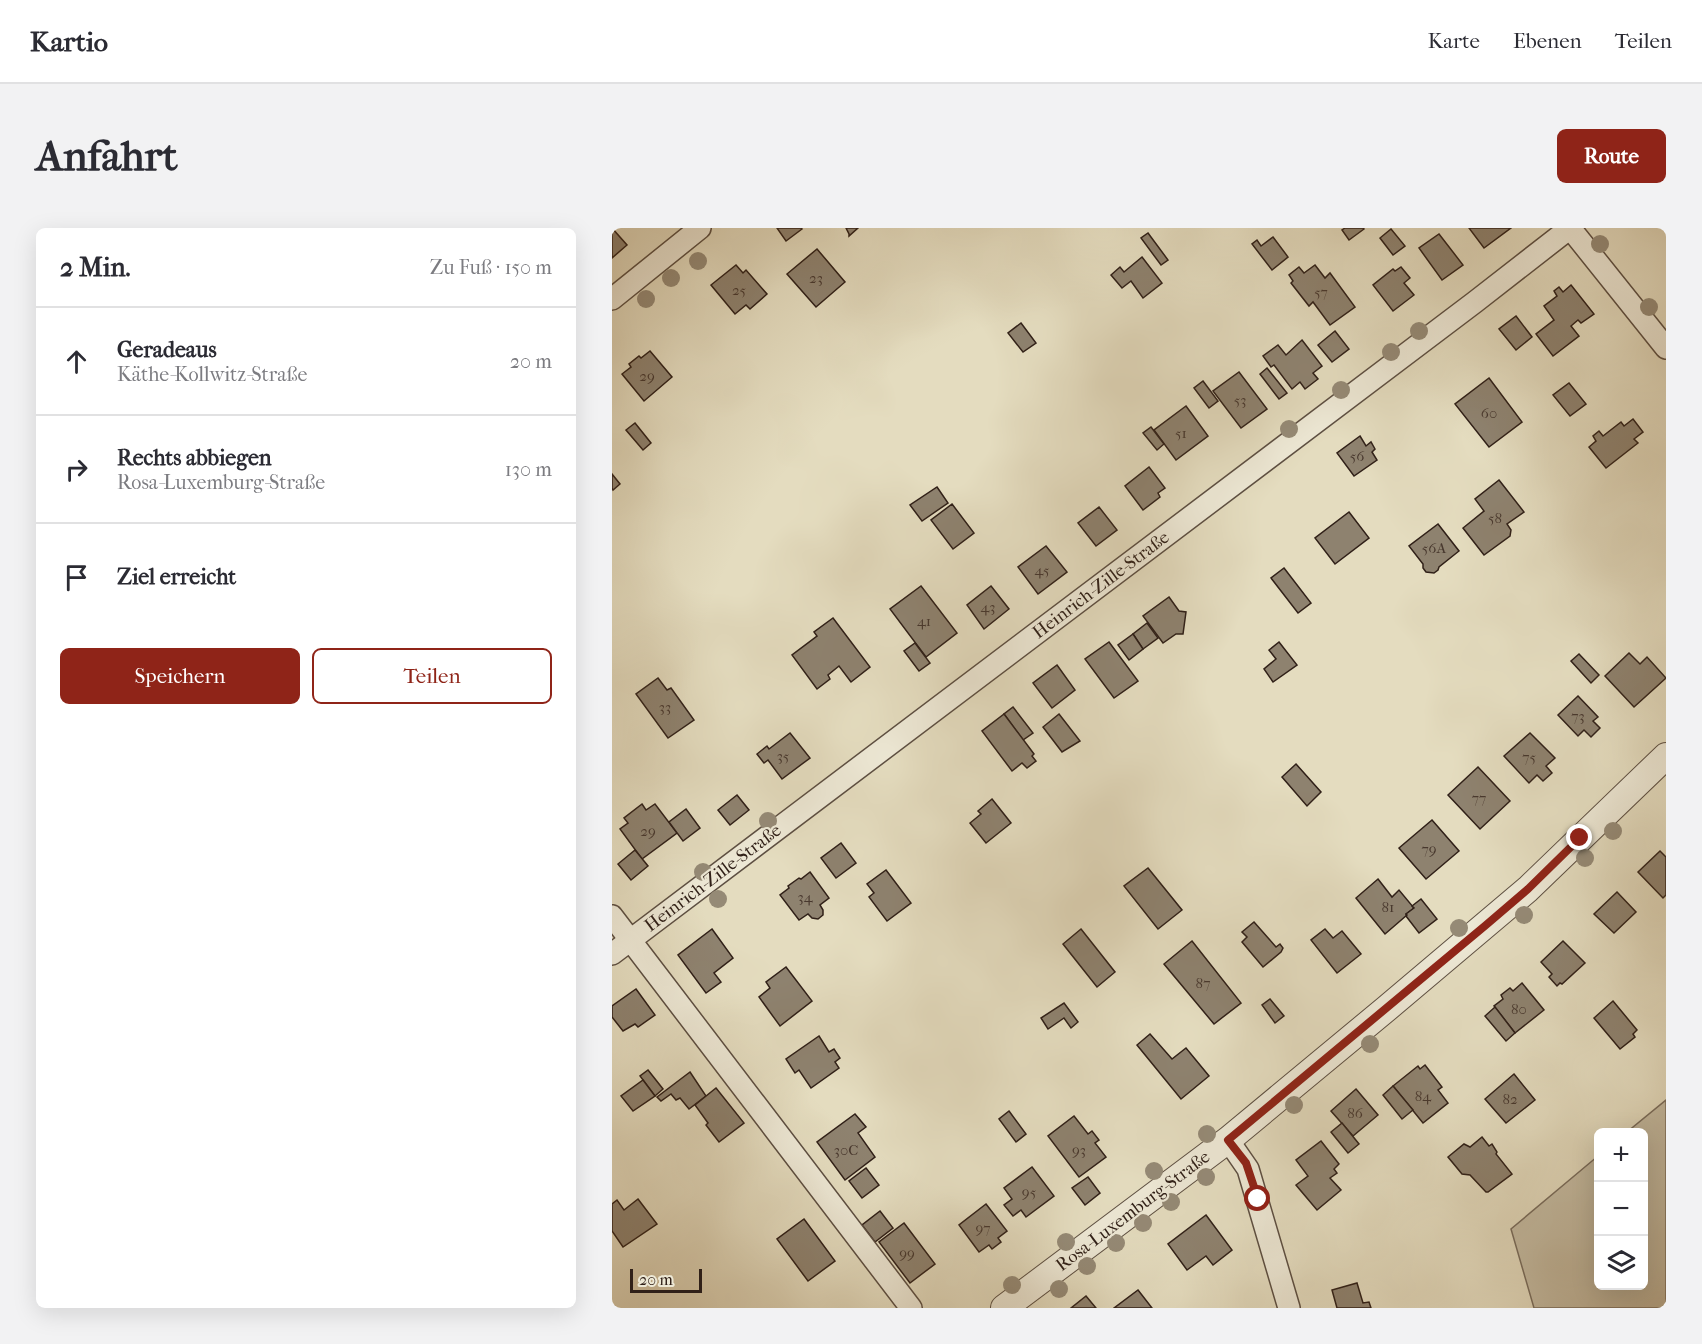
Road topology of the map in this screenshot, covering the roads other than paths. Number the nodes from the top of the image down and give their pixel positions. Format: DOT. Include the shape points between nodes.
graph roads {
  1 [pos="700,228"];
  2 [pos="1570,228"];
  3 [pos="612,300"];
  4 [pos="1666,348"];
  5 [pos="1666,756"];
  6 [pos="612,916"];
  7 [pos="631,940"];
  8 [pos="612,954"];
  9 [pos="1228,1140"];
  10 [pos="911,1308"];
  11 [pos="1004,1308"];
  12 [pos="1289,1308"];
  1 -- 3 [label="street"];
  2 -- 4 [label="street"];
  2 -- 7 [label="street, Heinrich-Zille-Straße"];
  5 -- 9 [label="street, Rosa-Luxemburg-Straße" via="1528,889"];
  6 -- 7 [label="street, Heinrich-Zille-Straße"];
  7 -- 8 [label="street, Heinrich-Zille-Straße"];
  7 -- 10 [label="street, Heinrich-Zille-Straße"];
  9 -- 11 [label="street, Rosa-Luxemburg-Straße"];
  9 -- 12 [label="street" via="1248,1169"];
}
